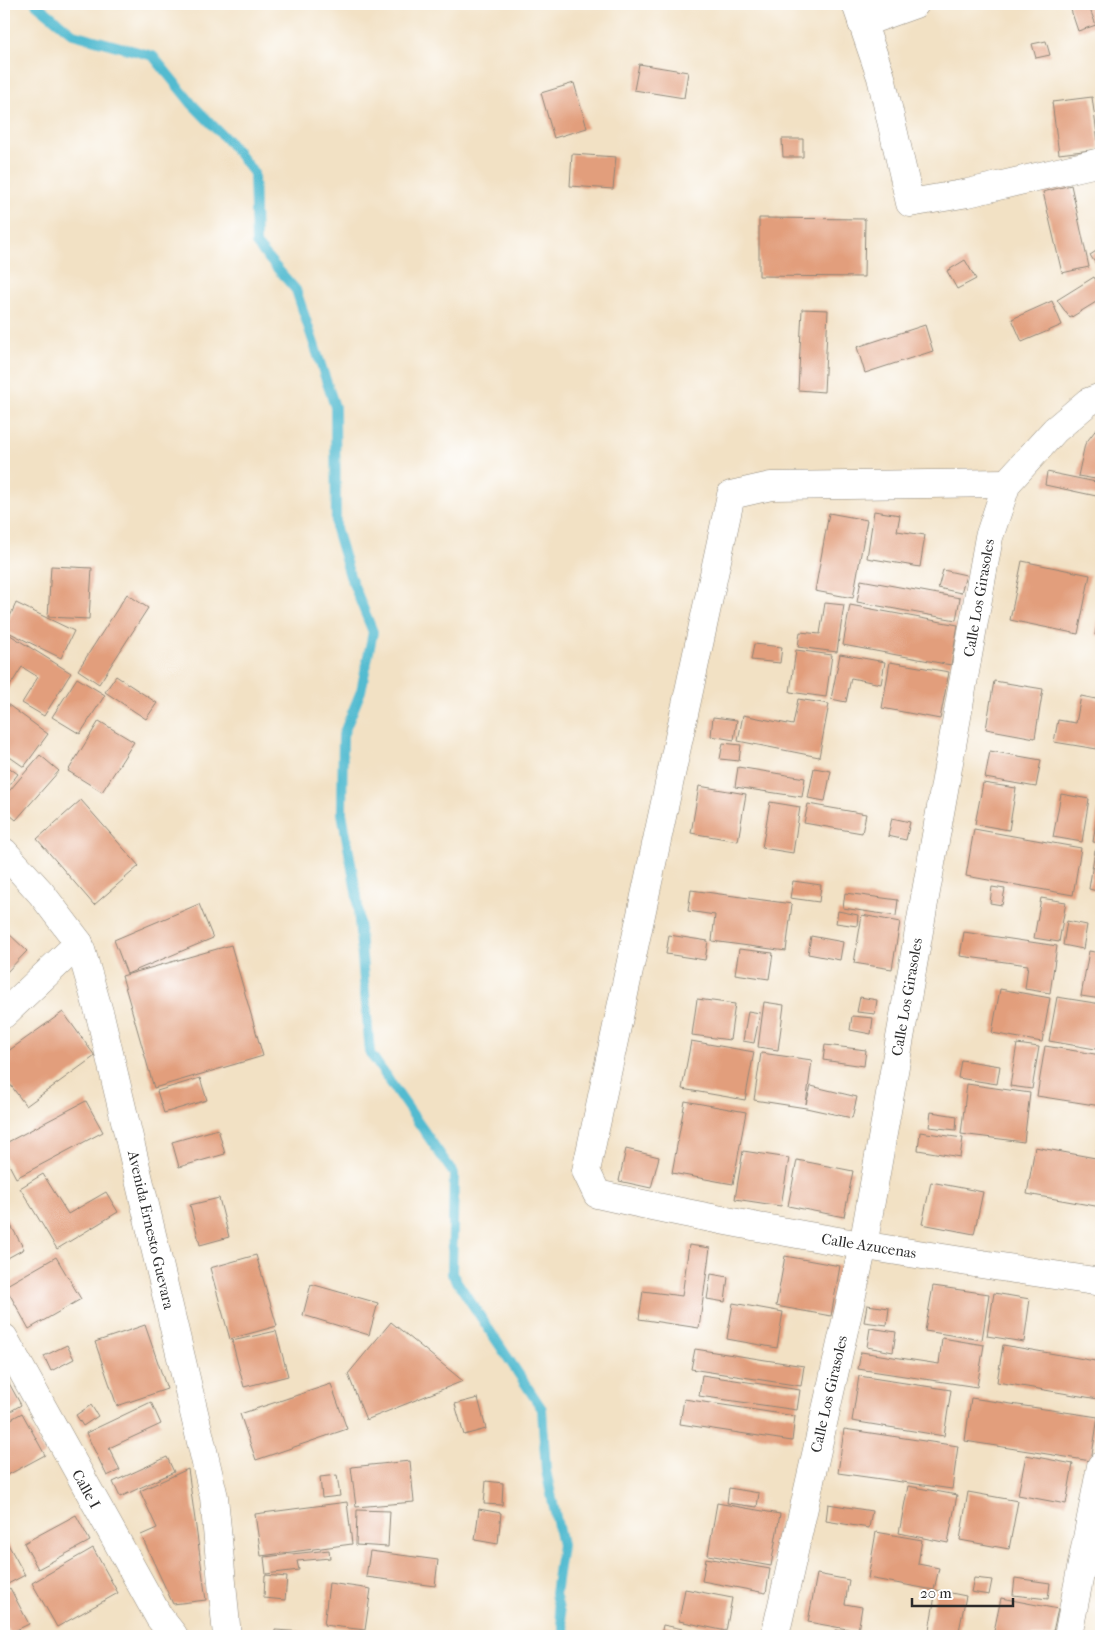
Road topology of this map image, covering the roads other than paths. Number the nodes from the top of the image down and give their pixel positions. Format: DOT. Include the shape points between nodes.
graph roads {
  1 [pos="915,4"];
  2 [pos="859,13"];
  3 [pos="1101,162"];
  4 [pos="1101,397"];
  5 [pos="1007,483"];
  6 [pos="4,852"];
  7 [pos="78,943"];
  8 [pos="4,1014"];
  9 [pos="863,1246"];
  10 [pos="1101,1282"];
  11 [pos="4,1338"];
  12 [pos="1101,1466"];
  13 [pos="174,1636"];
  14 [pos="226,1636"];
  15 [pos="775,1636"];
  16 [pos="1068,1636"];
  1 -- 2 [label="street"];
  2 -- 3 [label="street" via="881,77 910,203"];
  4 -- 5 [label="street, Calle Los Girasoles" via="1088,402 1054,430"];
  5 -- 9 [label="street, Calle Los Girasoles" via="989,537"];
  5 -- 9 [label="street, Calle Azucenas" via="771,486 731,495 586,1171 597,1194"];
  6 -- 7 [label="street, Avenida Ernesto Guevara" via="41,893"];
  7 -- 8 [label="street"];
  7 -- 14 [label="street, Avenida Ernesto Guevara" via="101,1019 214,1496"];
  9 -- 10 [label="street, Calle Azucenas"];
  9 -- 15 [label="street, Calle Los Girasoles"];
  11 -- 13 [label="street, Calle I" via="159,1617"];
  12 -- 16 [label="street"];
}
